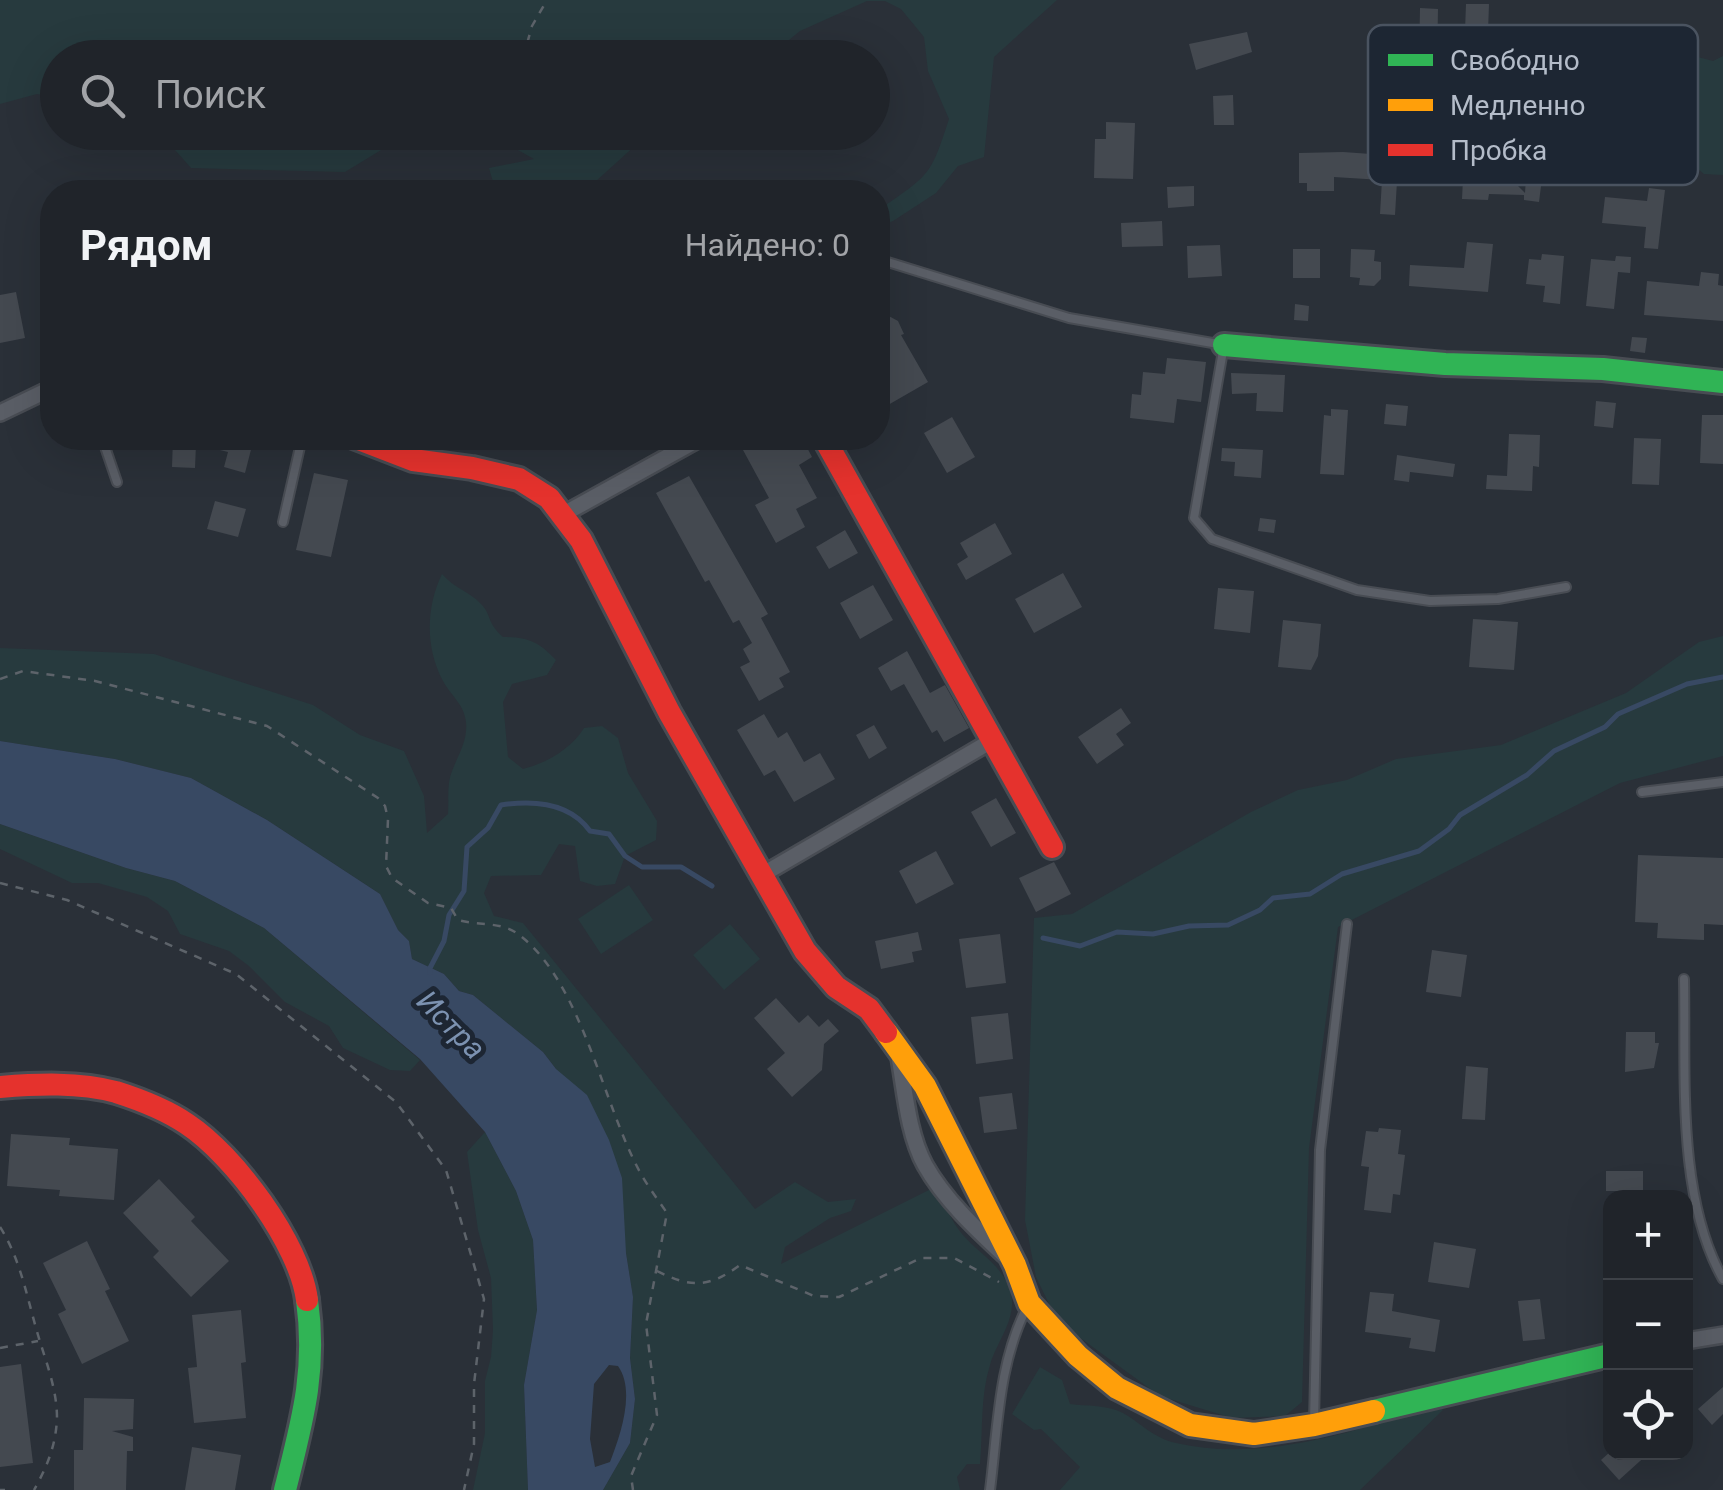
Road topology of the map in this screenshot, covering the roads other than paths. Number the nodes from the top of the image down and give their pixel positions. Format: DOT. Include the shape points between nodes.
graph roads {
  1 [pos="890,263"];
  2 [pos="1224,345"];
  3 [pos="1723,382"];
  4 [pos="40,394"];
  5 [pos="0,413"];
  6 [pos="106,450"];
  7 [pos="299,450"];
  8 [pos="388,450"];
  9 [pos="679,450"];
  10 [pos="831,450"];
  11 [pos="117,482"];
  12 [pos="562,515"];
  13 [pos="283,522"];
  14 [pos="1566,587"];
  15 [pos="992,740"];
  16 [pos="1723,782"];
  17 [pos="1642,792"];
  18 [pos="1052,847"];
  19 [pos="760,876"];
  20 [pos="1347,924"];
  21 [pos="1684,979"];
  22 [pos="898,1047"];
  23 [pos="0,1088"];
  24 [pos="1014,1264"];
  25 [pos="1723,1279"];
  26 [pos="1028,1300"];
  27 [pos="1723,1335"];
  28 [pos="1693,1340"];
  29 [pos="1603,1357"];
  30 [pos="1314,1425"];
  31 [pos="285,1490"];
  32 [pos="990,1490"];
  1 -- 2 [label="lane" via="1069,318"];
  2 -- 3 [label="street"];
  2 -- 14 [label="lane" via="1194,518 1212,539 1357,590 1430,601"];
  4 -- 5 [label="street"];
  6 -- 11 [label="lane"];
  7 -- 13 [label="lane"];
  8 -- 12 [label="street" via="520,480"];
  9 -- 12 [label="street"];
  10 -- 15 [label="street"];
  12 -- 19 [label="street" via="582,540"];
  15 -- 18 [label="street"];
  15 -- 19 [label="street"];
  16 -- 17 [label="lane"];
  19 -- 22 [label="street" via="804,951 869,1009"];
  20 -- 30 [label="lane" via="1320,1150"];
  21 -- 25 [label="lane" via="1690,1162 1707,1252"];
  22 -- 24 [label="street" via="925,1086"];
  22 -- 24 [label="street" via="924,1164 970,1224"];
  23 -- 31 [label="street" via="43,1082 115,1092 187,1124 262,1203 294,1257 313,1342"];
  24 -- 26 [label="street"];
  26 -- 30 [label="street" via="1117,1388 1190,1425 1254,1434"];
  26 -- 32 [label="lane" via="1002,1374"];
  27 -- 28 [label="street"];
  29 -- 30 [label="street"];
}
